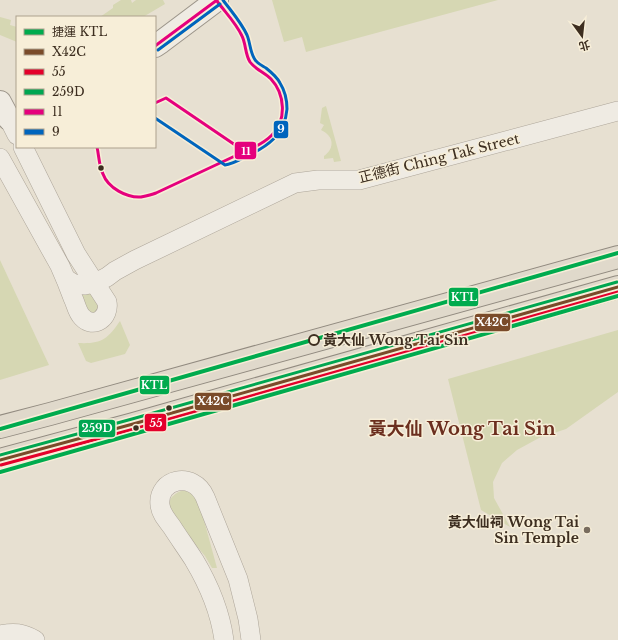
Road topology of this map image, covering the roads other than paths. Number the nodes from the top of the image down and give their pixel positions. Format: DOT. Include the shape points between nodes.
graph roads {
  1 [pos="218,0"];
  2 [pos="156,45"];
  3 [pos="618,111"];
  4 [pos="23,148"];
  5 [pos="0,158"];
  6 [pos="618,257"];
  7 [pos="66,279"];
  8 [pos="95,283"];
  9 [pos="618,287"];
  10 [pos="0,427"];
  11 [pos="0,460"];
  12 [pos="0,635"];
  13 [pos="35,640"];
  14 [pos="224,640"];
  15 [pos="251,640"];
  1 -- 2 [label="main road"];
  3 -- 8 [label="street, 正德街 Ching Tak Street" via="359,180 295,183 135,260"];
  4 -- 8 [label="street" via="76,254"];
  5 -- 7 [label="street"];
  6 -- 10 [label="highway"];
  7 -- 8 [label="street, 正德街 Ching Tak Street" via="74,284"];
  7 -- 8 [label="street" via="81,316 88,322 102,319 107,309 107,302"];
  9 -- 11 [label="highway"];
  12 -- 13 [label="street" via="19,633"];
  14 -- 15 [label="street" via="213,595 194,560 162,512 160,501 164,490 179,480 198,486 205,497 238,579"];
}
